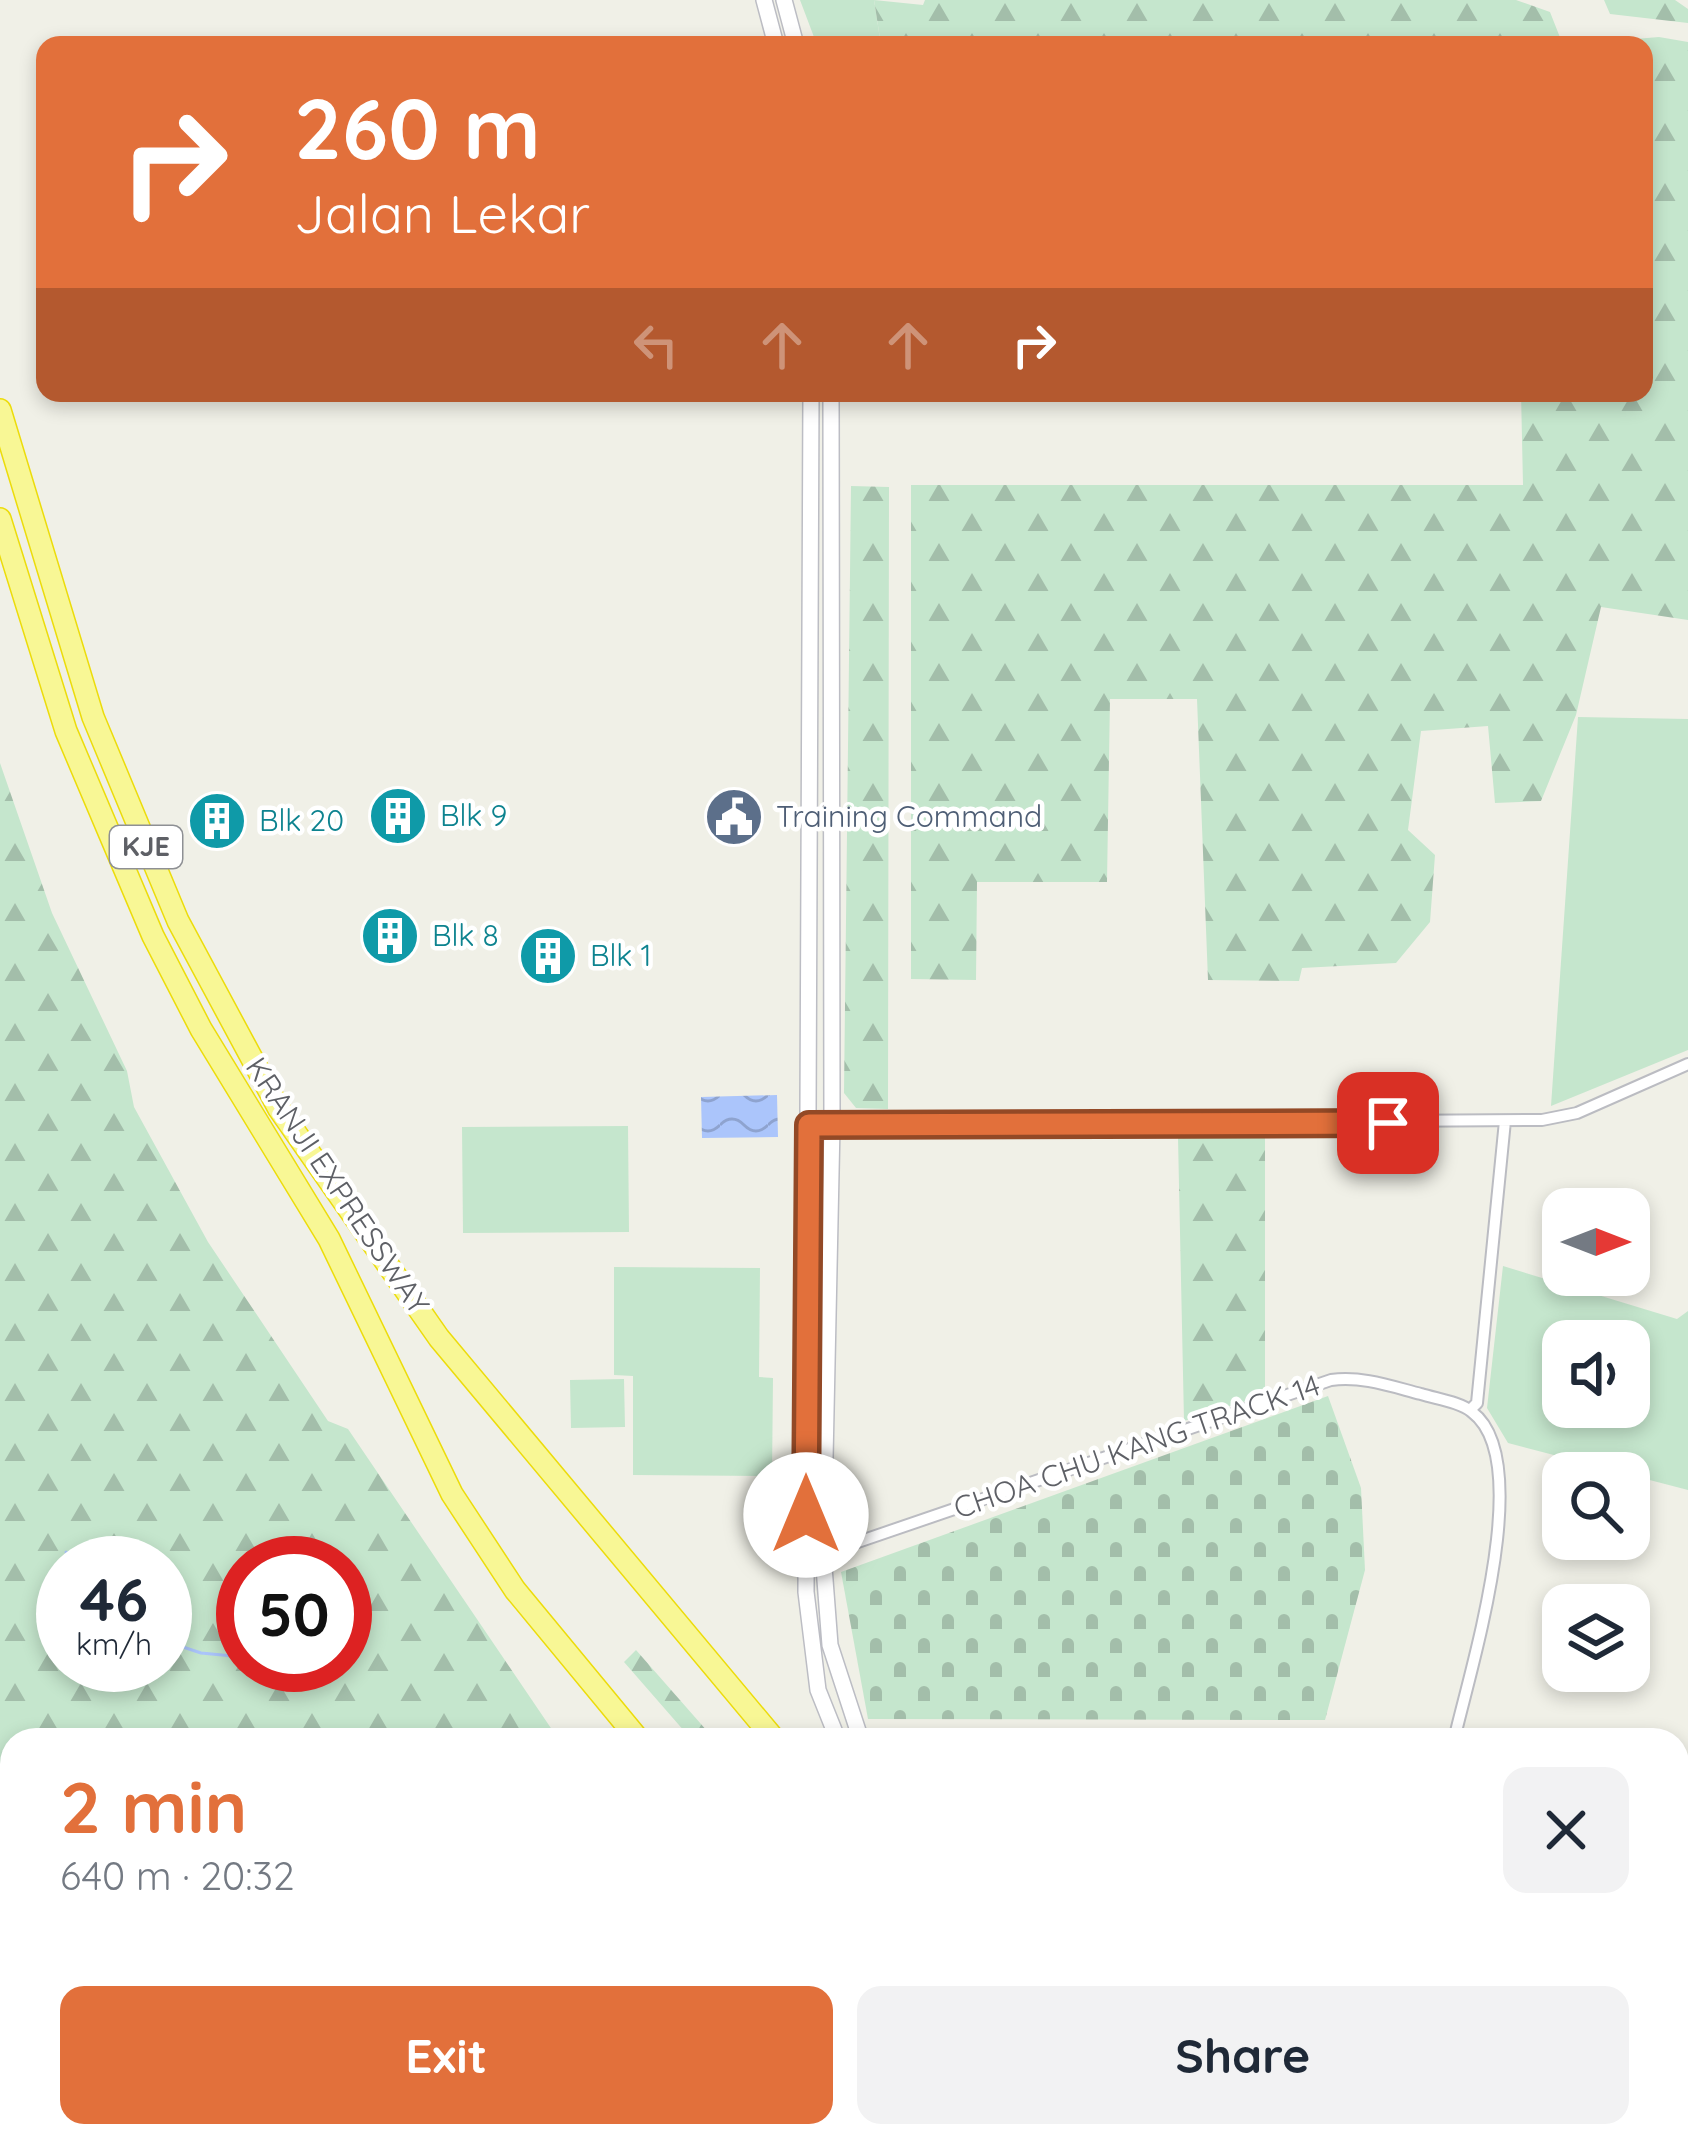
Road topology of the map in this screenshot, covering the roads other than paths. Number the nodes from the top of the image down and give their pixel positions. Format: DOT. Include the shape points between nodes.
graph roads {
  1 [pos="764,0"];
  2 [pos="784,0"];
  3 [pos="774,36"];
  4 [pos="794,36"];
  5 [pos="811,402"];
  6 [pos="831,402"];
  7 [pos="0,410"];
  8 [pos="0,519"];
  9 [pos="835,738"];
  10 [pos="811,752"];
  11 [pos="1688,1064"];
  12 [pos="1505,1121"];
  13 [pos="809,1125"];
  14 [pos="832,1125"];
  15 [pos="1471,1409"];
  16 [pos="823,1554"];
  17 [pos="806,1559"];
  18 [pos="629,1728"];
  19 [pos="765,1728"];
  20 [pos="833,1728"];
  21 [pos="857,1728"];
  22 [pos="1457,1728"];
  1 -- 3 [label="main road"];
  2 -- 4 [label="main road"];
  5 -- 10 [label="main road"];
  6 -- 9 [label="main road"];
  7 -- 19 [label="highway, KRANJI EXPRESSWAY / KJE" via="93,717 178,921 279,1109 439,1338"];
  8 -- 18 [label="highway, KRANJI EXPRESSWAY / KJE" via="66,730 191,1010 328,1239 452,1494 515,1590"];
  9 -- 10 [label="main road"];
  9 -- 14 [label="main road"];
  10 -- 13 [label="main road"];
  11 -- 12 [label="street" via="1576,1113"];
  12 -- 14 [label="street"];
  12 -- 15 [label="street"];
  13 -- 14 [label="street"];
  13 -- 17 [label="main road"];
  14 -- 16 [label="main road"];
  15 -- 16 [label="street, CHOA CHU KANG TRACK 14" via="1355,1377 1331,1380"];
  15 -- 22 [label="street" via="1488,1431 1500,1475 1488,1594"];
  16 -- 17 [label="street, CHOA CHU KANG TRACK 14"];
  16 -- 21 [label="main road" via="830,1645"];
  17 -- 20 [label="main road" via="808,1639"];
}
